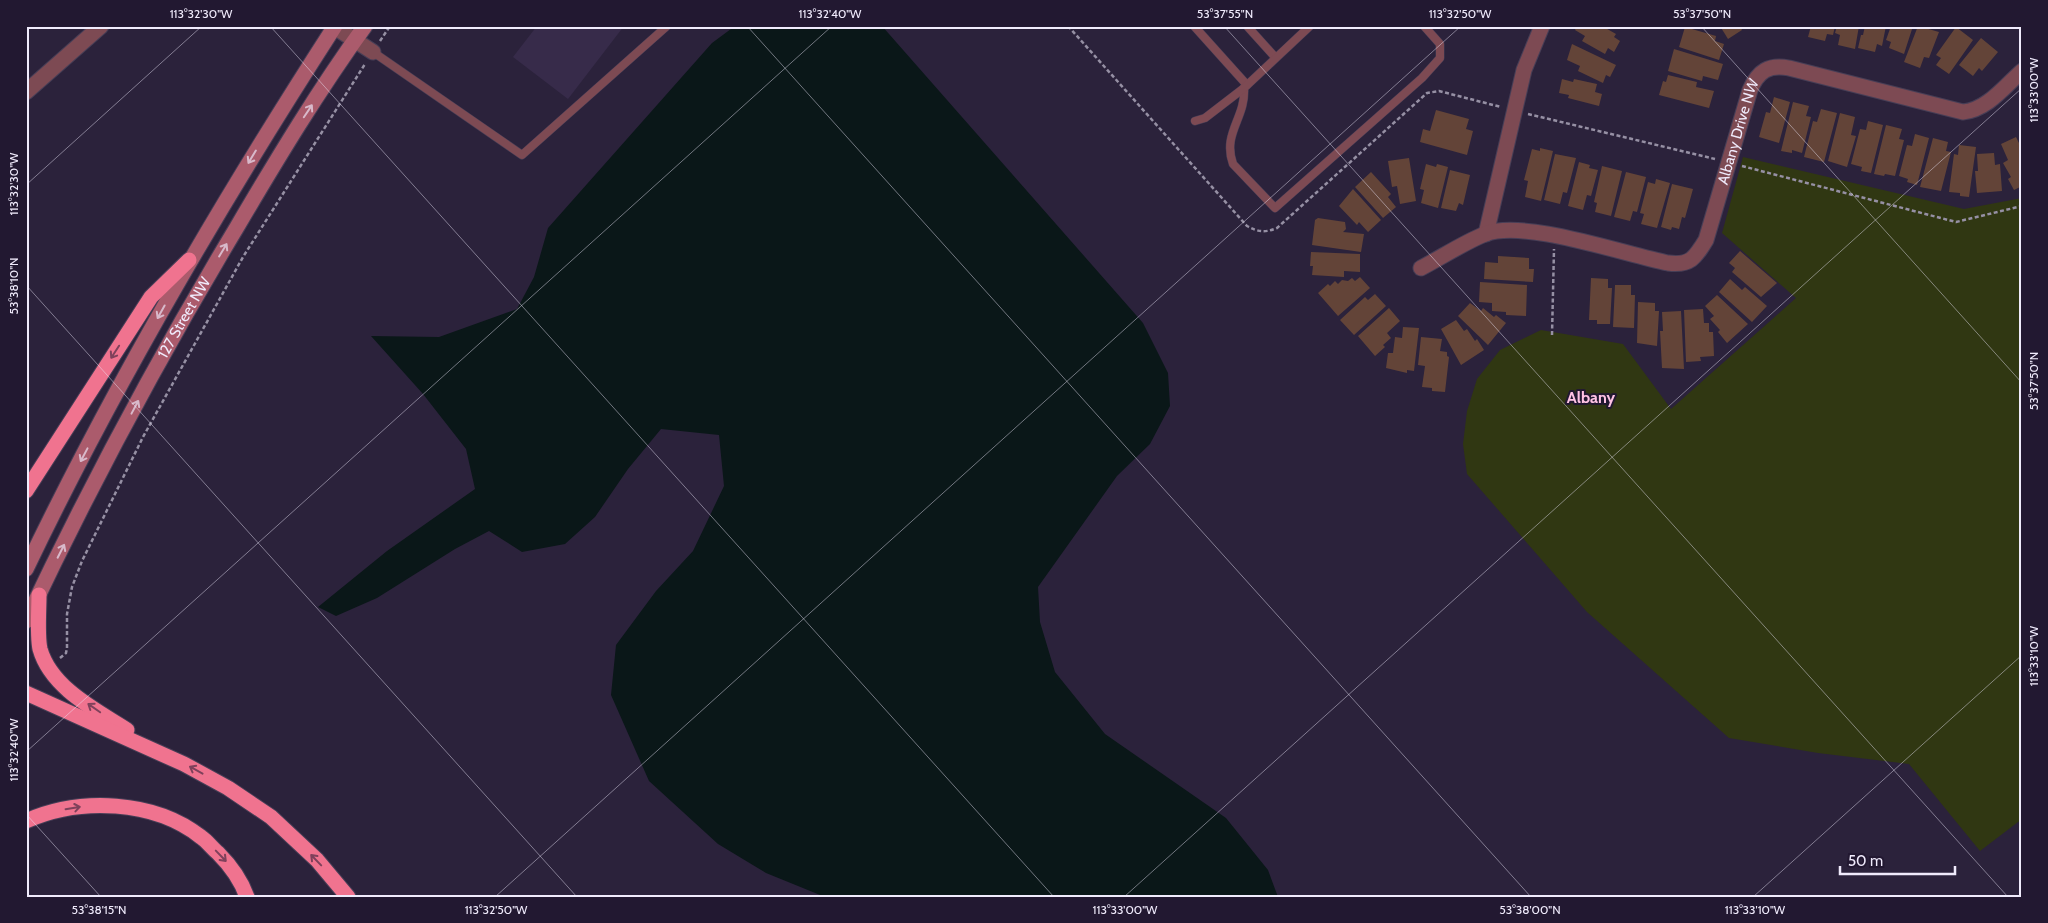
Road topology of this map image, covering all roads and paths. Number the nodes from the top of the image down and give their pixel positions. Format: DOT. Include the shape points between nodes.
graph roads {
  1 [pos="101,26"];
  2 [pos="334,26"];
  3 [pos="365,26"];
  4 [pos="667,26"];
  5 [pos="1194,26"];
  6 [pos="1310,26"];
  7 [pos="1424,26"];
  8 [pos="1542,26"];
  9 [pos="1248,27"];
  10 [pos="354,40"];
  11 [pos="374,52"];
  12 [pos="1275,57"];
  13 [pos="2022,71"];
  14 [pos="1246,86"];
  15 [pos="26,92"];
  16 [pos="1195,122"];
  17 [pos="1486,234"];
  18 [pos="1555,236"];
  19 [pos="189,260"];
  20 [pos="1421,268"];
  21 [pos="1552,335"];
  22 [pos="26,491"];
  23 [pos="26,569"];
  24 [pos="39,595"];
  25 [pos="26,621"];
  26 [pos="47,663"];
  27 [pos="26,693"];
  28 [pos="164,755"];
  29 [pos="26,821"];
  30 [pos="247,897"];
  31 [pos="348,897"];
  1 -- 15 [label="street"];
  2 -- 10 [label="street"];
  2 -- 19 [label="main road, 127 Street NW, one-way"];
  3 -- 10 [label="main road, 127 Street NW"];
  4 -- 11 [label="lane" via="522,155"];
  5 -- 14 [label="lane"];
  6 -- 12 [label="lane"];
  7 -- 14 [label="lane" via="1440,44 1440,58 1422,78 1275,208 1233,164 1230,156 1230,140 1245,99"];
  8 -- 17 [label="street" via="1524,70"];
  9 -- 12 [label="lane"];
  10 -- 11 [label="street"];
  24 -- 10 [label="main road, 127 Street NW, one-way" via="162,355 291,136"];
  11 -- 26 [label="path" via="243,257 143,437 82,560 72,587 67,614 66,653"];
  12 -- 14 [label="lane"];
  13 -- 18 [label="street, Albany Drive NW" via="1986,103 1963,112 1789,68 1769,67 1760,73 1750,90 1706,240 1690,261 1680,265 1668,263"];
  14 -- 16 [label="lane"];
  17 -- 18 [label="street, Albany Drive NW" via="1512,230"];
  17 -- 20 [label="street, Albany Drive NW"];
  18 -- 21 [label="path"];
  19 -- 22 [label="highway, one-way" via="151,297"];
  19 -- 23 [label="main road, 127 Street NW, one-way"];
  24 -- 25 [label="main road, 127 Street NW"];
  24 -- 26 [label="highway" via="40,648"];
  28 -- 26 [label="highway, one-way" via="67,689"];
  27 -- 28 [label="highway"];
  31 -- 28 [label="highway, one-way" via="317,860 271,817 228,788"];
  29 -- 30 [label="highway, one-way" via="76,807 122,806 166,817 201,836 226,860"];
}
